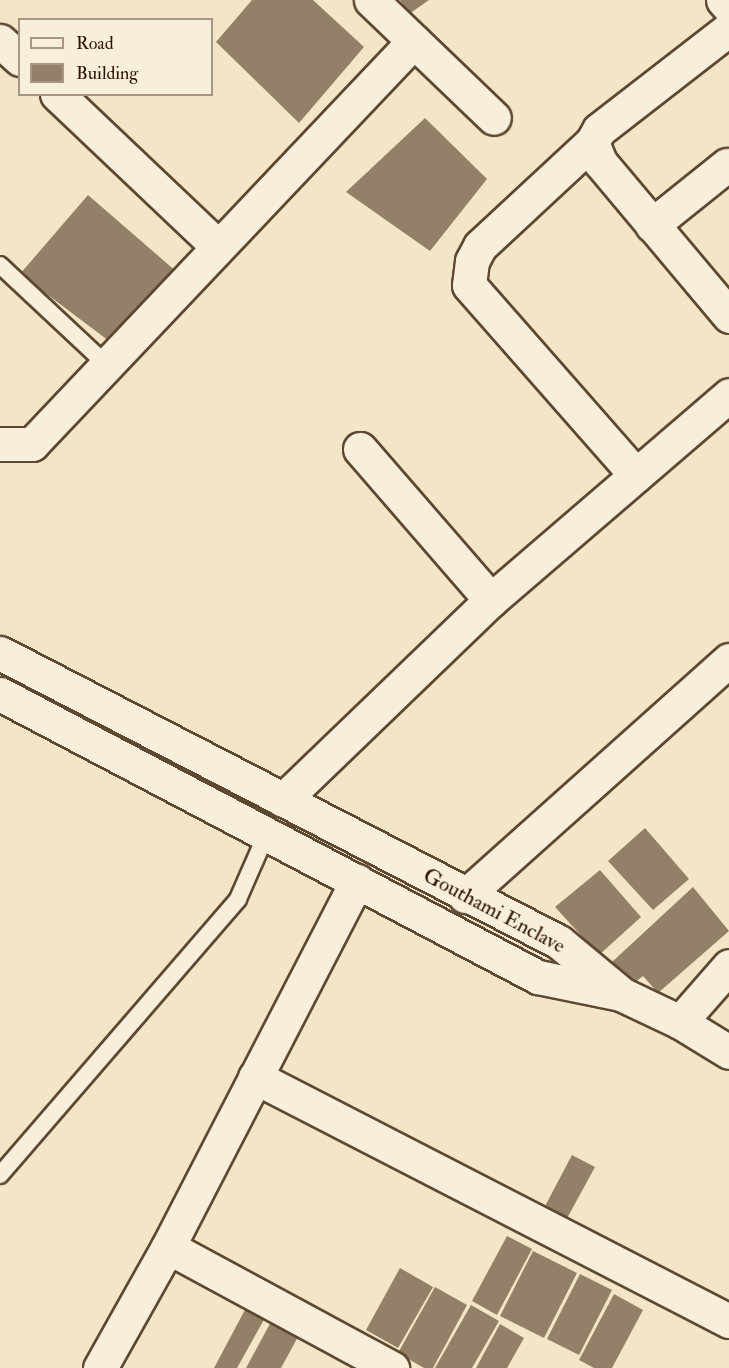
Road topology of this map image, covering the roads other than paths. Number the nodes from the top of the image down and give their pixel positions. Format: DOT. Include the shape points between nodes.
graph roads {
  1 [pos="371,0"];
  2 [pos="723,0"];
  3 [pos="729,7"];
  4 [pos="729,29"];
  5 [pos="0,41"];
  6 [pos="414,41"];
  7 [pos="18,57"];
  8 [pos="59,96"];
  9 [pos="494,118"];
  10 [pos="592,142"];
  11 [pos="727,165"];
  12 [pos="652,225"];
  13 [pos="218,248"];
  14 [pos="0,264"];
  15 [pos="729,316"];
  16 [pos="107,365"];
  17 [pos="729,395"];
  18 [pos="0,444"];
  19 [pos="360,449"];
  20 [pos="636,475"];
  21 [pos="491,600"];
  22 [pos="0,653"];
  23 [pos="729,660"];
  24 [pos="0,694"];
  25 [pos="283,800"];
  26 [pos="267,833"];
  27 [pos="357,881"];
  28 [pos="465,896"];
  29 [pos="729,966"];
  30 [pos="621,994"];
  31 [pos="680,1022"];
  32 [pos="729,1052"];
  33 [pos="255,1077"];
  34 [pos="0,1175"];
  35 [pos="168,1247"];
  36 [pos="729,1321"];
  37 [pos="99,1368"];
  38 [pos="392,1368"];
  1 -- 6 [label="street"];
  2 -- 3 [label="street"];
  4 -- 10 [label="street" via="599,130"];
  5 -- 7 [label="street"];
  6 -- 9 [label="street"];
  6 -- 13 [label="street"];
  8 -- 13 [label="street"];
  10 -- 12 [label="street" via="600,162"];
  10 -- 20 [label="street" via="480,246 472,261 469,285"];
  11 -- 12 [label="street"];
  12 -- 15 [label="street"];
  13 -- 16 [label="street"];
  14 -- 16 [label="lane"];
  16 -- 18 [label="street" via="32,444"];
  17 -- 20 [label="street"];
  19 -- 21 [label="street"];
  20 -- 21 [label="street"];
  21 -- 25 [label="street"];
  22 -- 25 [label="street, Gouthami Enclave"];
  23 -- 28 [label="street"];
  24 -- 26 [label="street, Gouthami Enclave"];
  25 -- 28 [label="street, Gouthami Enclave"];
  26 -- 27 [label="street, Gouthami Enclave"];
  26 -- 34 [label="lane" via="238,899"];
  27 -- 30 [label="street, Gouthami Enclave" via="538,977"];
  27 -- 33 [label="street"];
  28 -- 30 [label="street, Gouthami Enclave" via="559,942"];
  29 -- 31 [label="street"];
  30 -- 31 [label="street"];
  31 -- 32 [label="street"];
  33 -- 35 [label="street"];
  33 -- 36 [label="street"];
  35 -- 37 [label="street"];
  35 -- 38 [label="street"];
}
